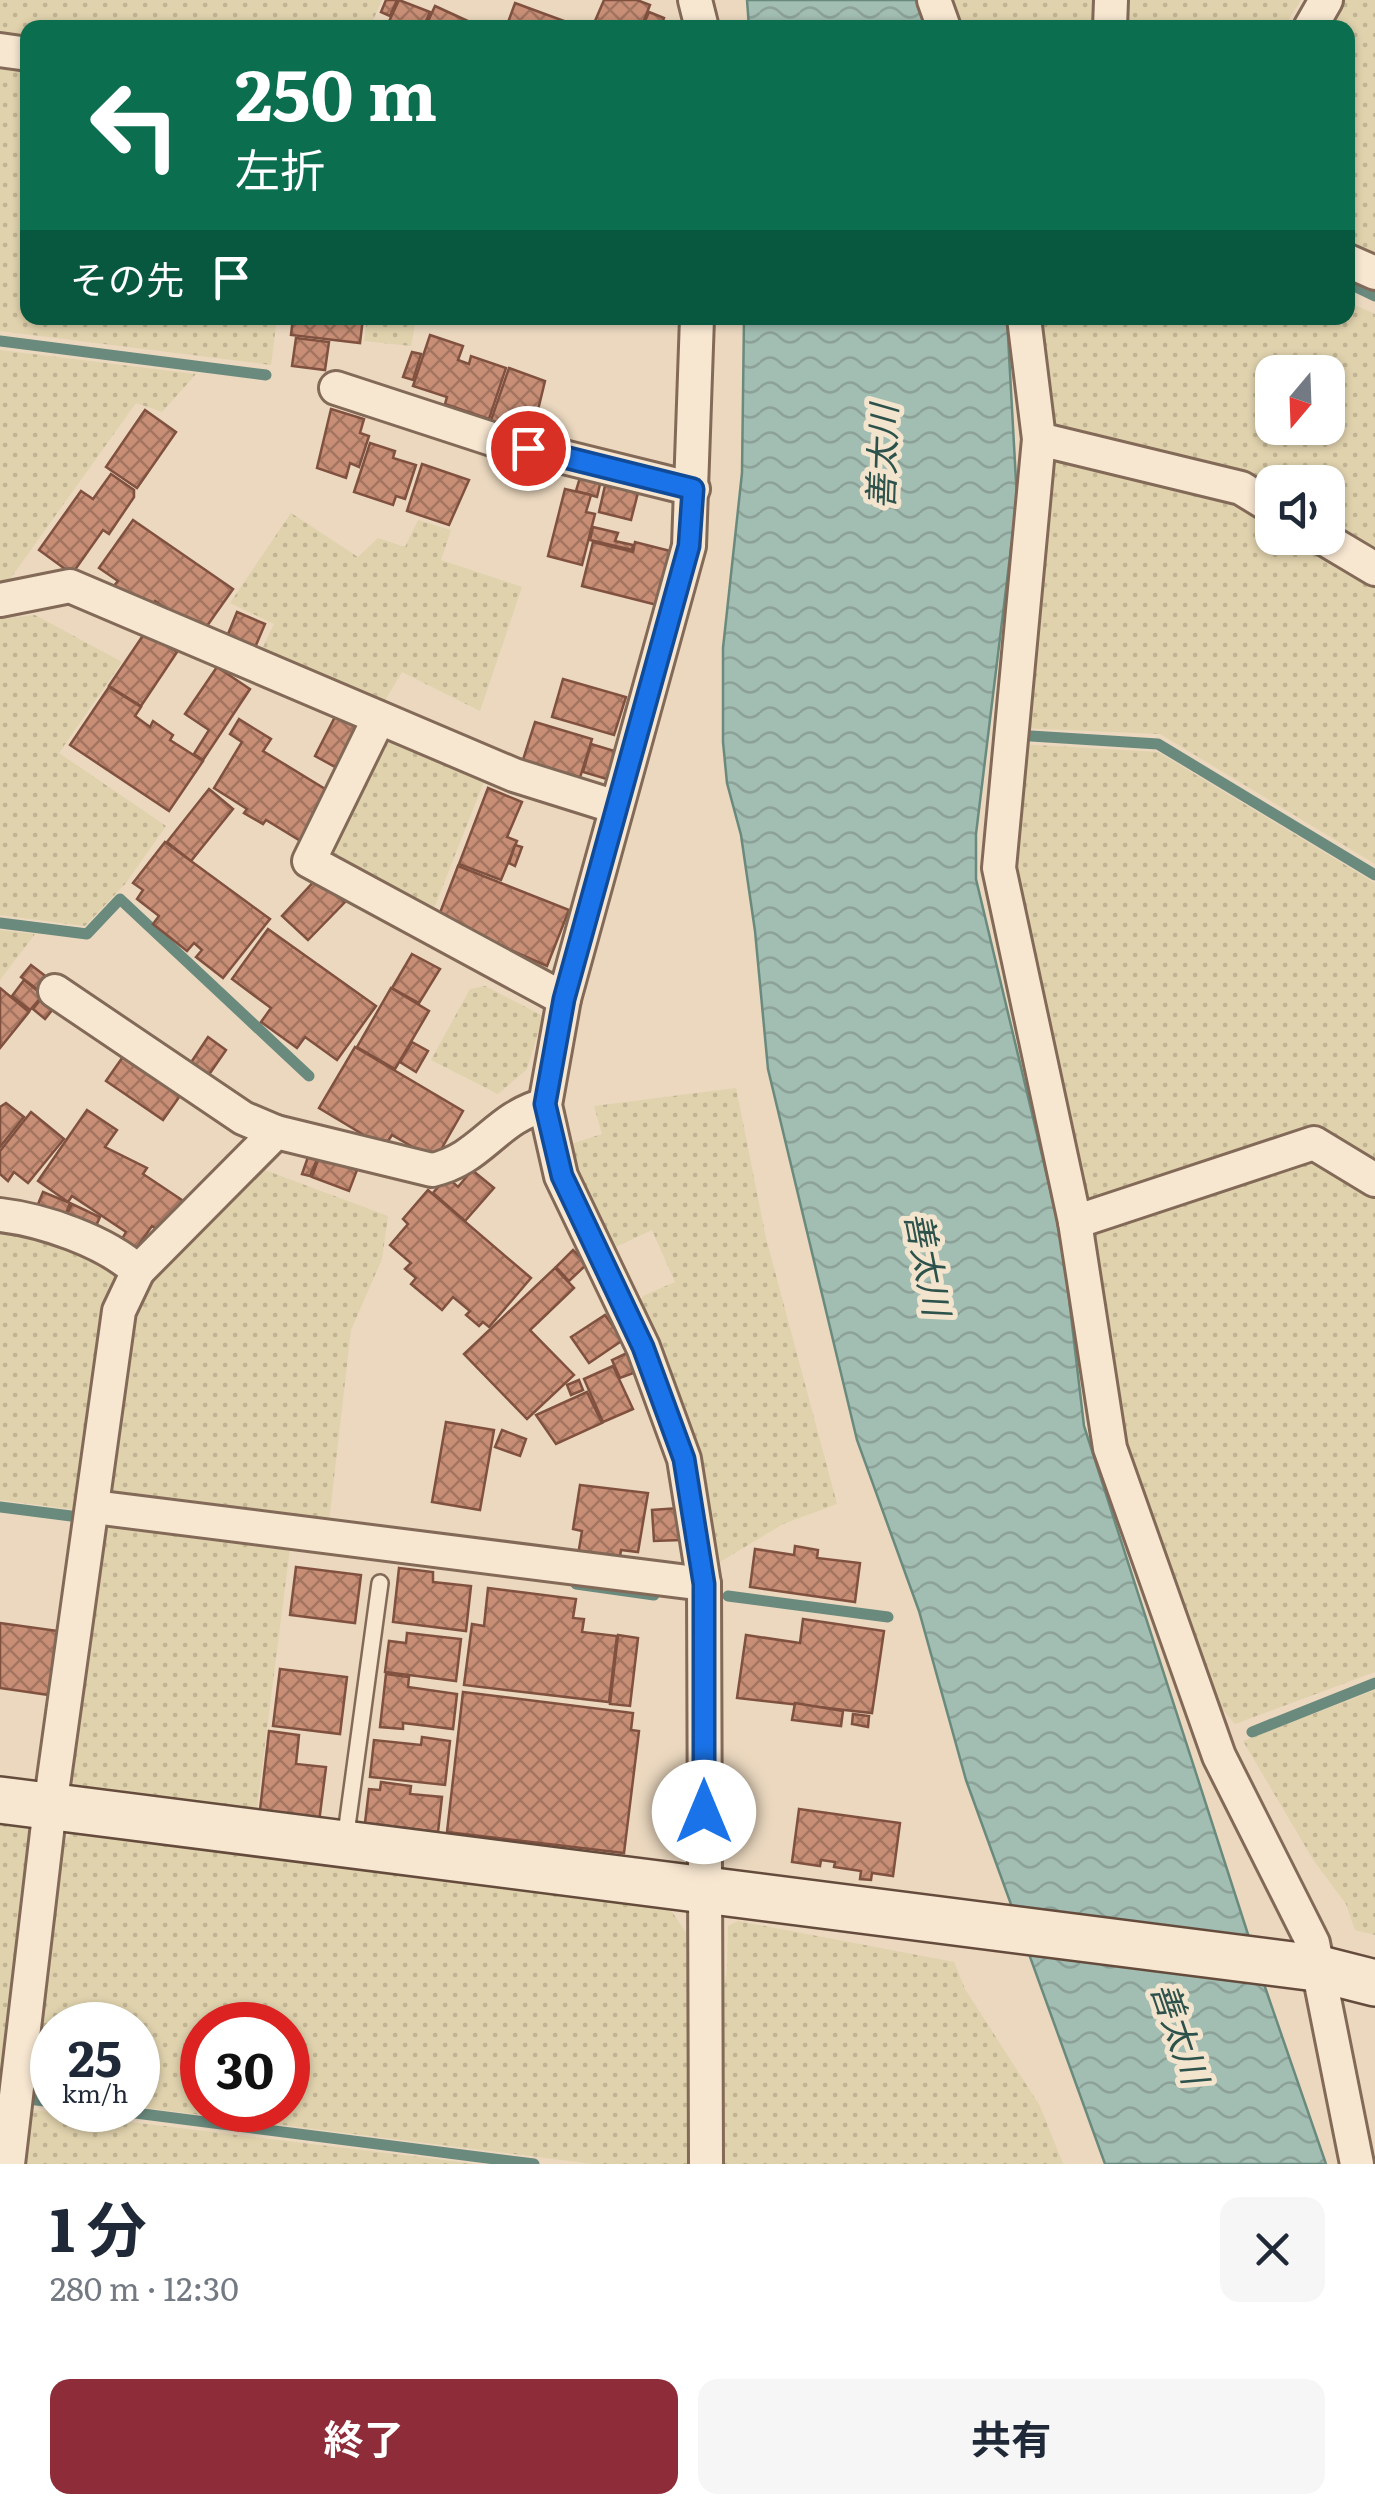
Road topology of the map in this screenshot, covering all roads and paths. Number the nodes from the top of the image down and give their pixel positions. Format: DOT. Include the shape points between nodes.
graph roads {
  1 [pos="697,325"];
  2 [pos="1025,325"];
  3 [pos="336,388"];
  4 [pos="1039,440"];
  5 [pos="693,489"];
  6 [pos="1255,496"];
  7 [pos="1345,551"];
  8 [pos="1375,568"];
  9 [pos="0,600"];
  10 [pos="379,718"];
  11 [pos="616,807"];
  12 [pos="55,991"];
  13 [pos="564,999"];
  14 [pos="545,1104"];
  15 [pos="276,1132"];
  16 [pos="1375,1180"];
  17 [pos="0,1215"];
  18 [pos="1075,1222"];
  19 [pos="138,1271"];
  20 [pos="94,1507"];
  21 [pos="380,1583"];
  22 [pos="704,1584"];
  23 [pos="0,1800"];
  24 [pos="50,1807"];
  25 [pos="345,1844"];
  26 [pos="703,1888"];
  27 [pos="1300,1966"];
  28 [pos="1375,1983"];
  29 [pos="8,2164"];
  30 [pos="706,2164"];
  31 [pos="1357,2164"];
  1 -- 5 [label="street"];
  2 -- 4 [label="street"];
  3 -- 5 [label="street" via="495,440"];
  4 -- 6 [label="street"];
  4 -- 18 [label="street" via="999,868"];
  5 -- 11 [label="street" via="689,546"];
  7 -- 8 [label="street"];
  9 -- 10 [label="street" via="70,586"];
  10 -- 11 [label="street" via="514,775"];
  10 -- 13 [label="street" via="310,861"];
  11 -- 13 [label="street"];
  12 -- 15 [label="street" via="243,1118"];
  13 -- 14 [label="street"];
  14 -- 15 [label="street" via="520,1111 458,1164 432,1170"];
  14 -- 22 [label="street" via="562,1176 643,1347 684,1459"];
  15 -- 19 [label="street"];
  16 -- 18 [label="street" via="1314,1143"];
  17 -- 19 [label="street" via="122,1257"];
  18 -- 27 [label="street" via="1110,1448 1219,1756 1313,1943"];
  19 -- 20 [label="street" via="119,1311"];
  20 -- 22 [label="street"];
  20 -- 24 [label="street"];
  21 -- 25 [label="lane"];
  22 -- 26 [label="street"];
  23 -- 24 [label="street"];
  24 -- 25 [label="street"];
  24 -- 29 [label="street"];
  25 -- 26 [label="street"];
  26 -- 27 [label="street"];
  26 -- 30 [label="street"];
  27 -- 28 [label="street"];
  27 -- 31 [label="street"];
}
